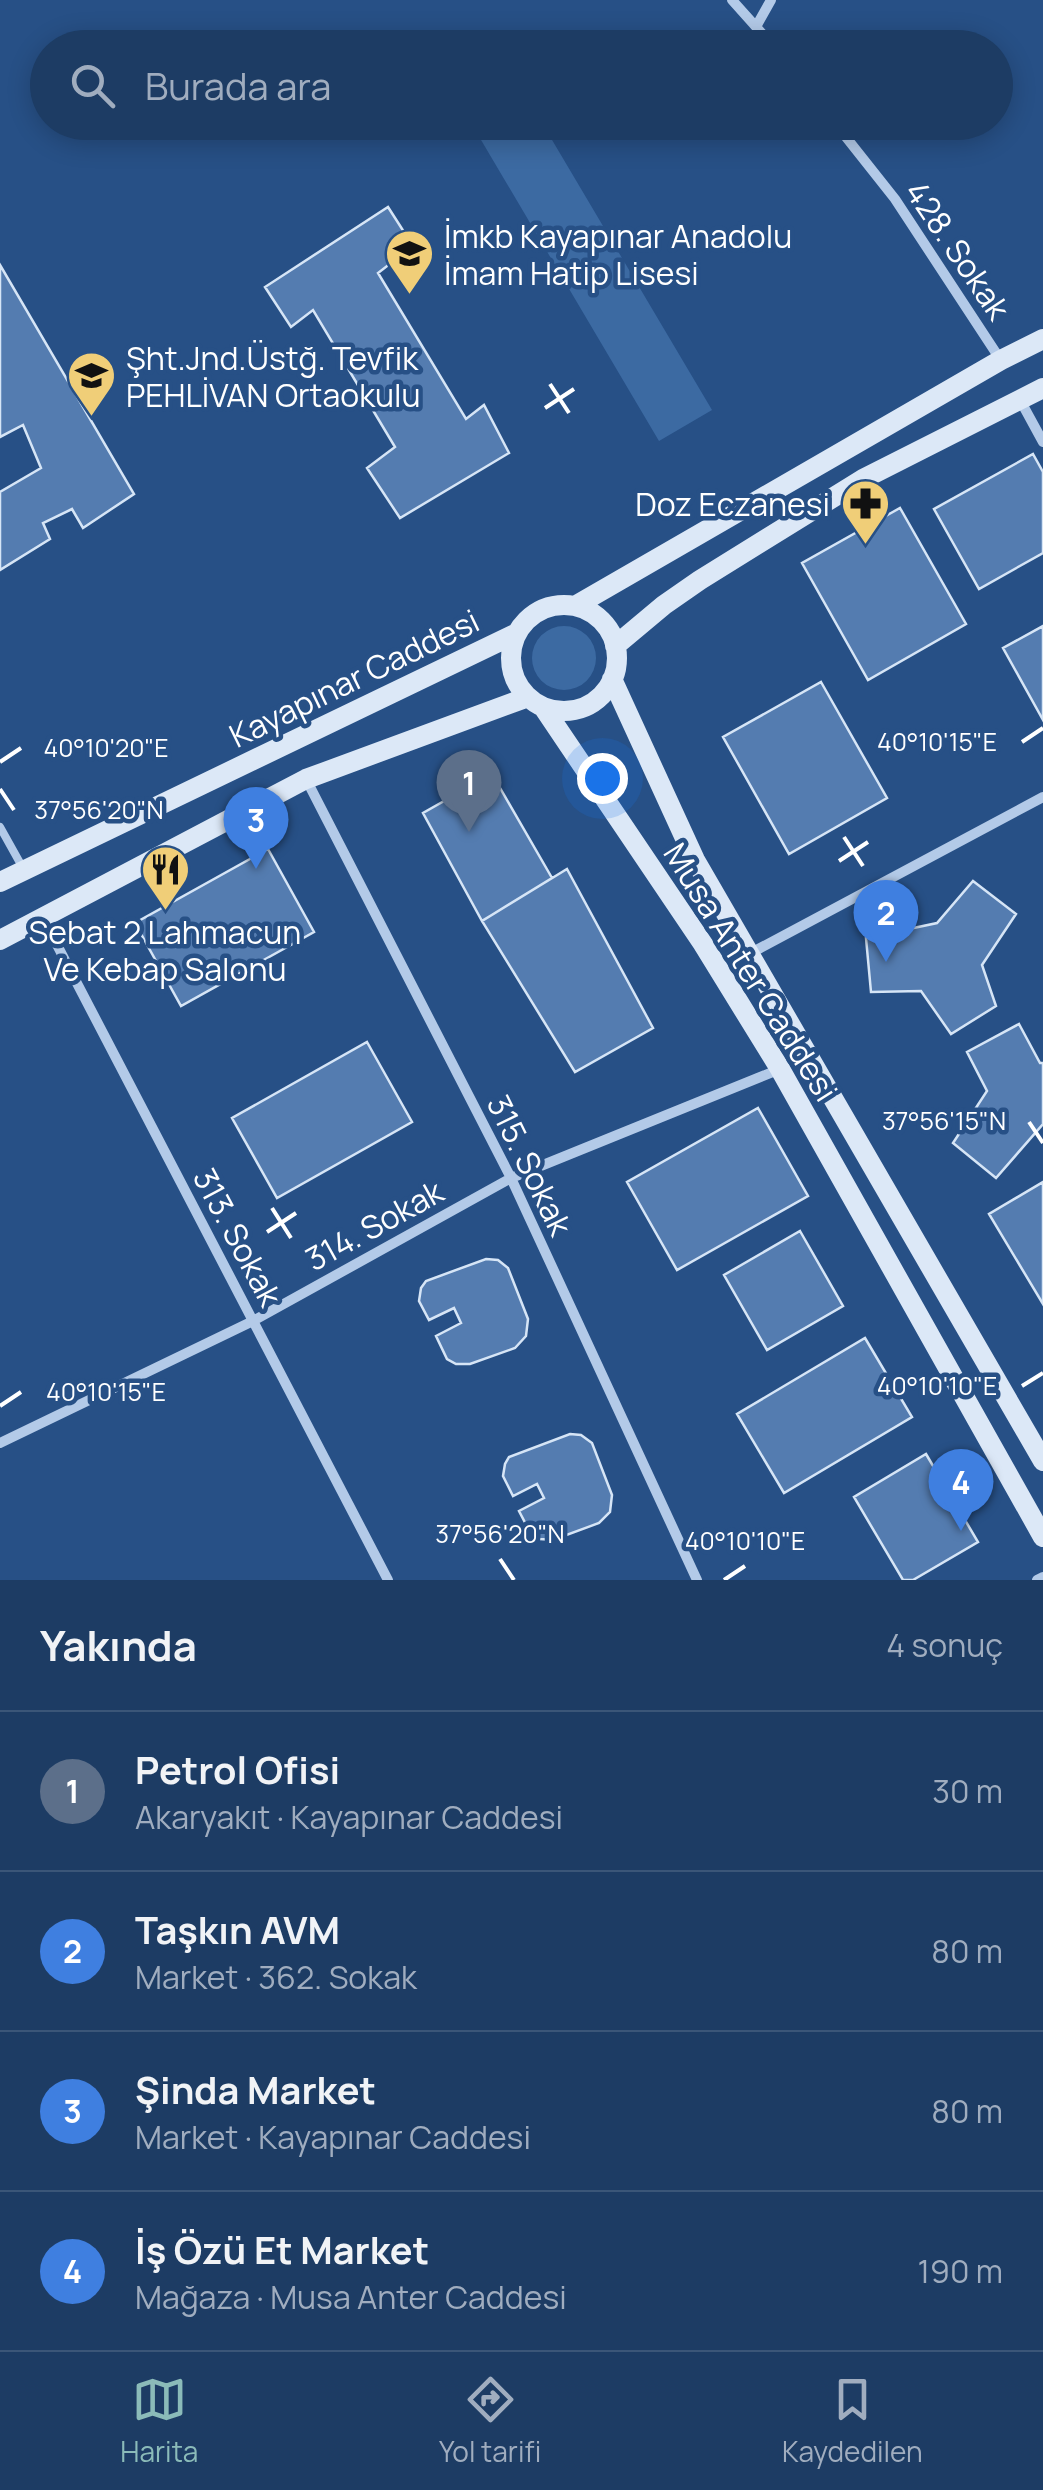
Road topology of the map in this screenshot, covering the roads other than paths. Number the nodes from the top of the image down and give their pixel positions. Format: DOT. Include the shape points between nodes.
graph roads {
  1 [pos="732,0"];
  2 [pos="771,0"];
  3 [pos="757,25"];
  4 [pos="761,30"];
  5 [pos="848,140"];
  6 [pos="1043,339"];
  7 [pos="1001,360"];
  8 [pos="1043,388"];
  9 [pos="1020,400"];
  10 [pos="1043,442"];
  11 [pos="575,606"];
  12 [pos="517,633"];
  13 [pos="615,646"];
  14 [pos="612,679"];
  15 [pos="536,702"];
  16 [pos="306,779"];
  17 [pos="1043,797"];
  18 [pos="1,831"];
  19 [pos="24,870"];
  20 [pos="0,882"];
  21 [pos="43,918"];
  22 [pos="0,940"];
  23 [pos="749,954"];
  24 [pos="780,1069"];
  25 [pos="510,1178"];
  26 [pos="254,1321"];
  27 [pos="0,1444"];
  28 [pos="1043,1462"];
  29 [pos="1043,1537"];
  30 [pos="388,1580"];
  31 [pos="697,1580"];
  1 -- 3 [label="street"];
  2 -- 3 [label="street"];
  3 -- 4 [label="street"];
  5 -- 7 [label="street, 428. Sokak"];
  6 -- 7 [label="main road"];
  7 -- 11 [label="main road"];
  8 -- 9 [label="main road"];
  9 -- 10 [label="street"];
  9 -- 13 [label="main road" via="863,478 700,580"];
  11 -- 12 [label="main road" via="542,610"];
  11 -- 13 [label="main road" via="601,620"];
  12 -- 15 [label="main road" via="511,667"];
  12 -- 19 [label="main road, Kayapınar Caddesi"];
  13 -- 14 [label="main road"];
  14 -- 15 [label="main road" via="604,693 576,710"];
  14 -- 23 [label="main road, Musa Anter Caddesi" via="695,860"];
  15 -- 16 [label="main road"];
  15 -- 24 [label="main road, Musa Anter Caddesi" via="703,944"];
  16 -- 21 [label="main road"];
  16 -- 25 [label="street, 315. Sokak"];
  17 -- 23 [label="street"];
  18 -- 19 [label="lane"];
  19 -- 20 [label="main road, Kayapınar Caddesi"];
  21 -- 22 [label="main road"];
  21 -- 26 [label="street, 313. Sokak"];
  23 -- 28 [label="main road, Musa Anter Caddesi"];
  24 -- 25 [label="street, 314. Sokak"];
  24 -- 29 [label="main road, Musa Anter Caddesi"];
  25 -- 26 [label="street, 314. Sokak"];
  25 -- 31 [label="street, 315. Sokak"];
  26 -- 27 [label="street, 314. Sokak"];
  26 -- 30 [label="street, 313. Sokak"];
}
